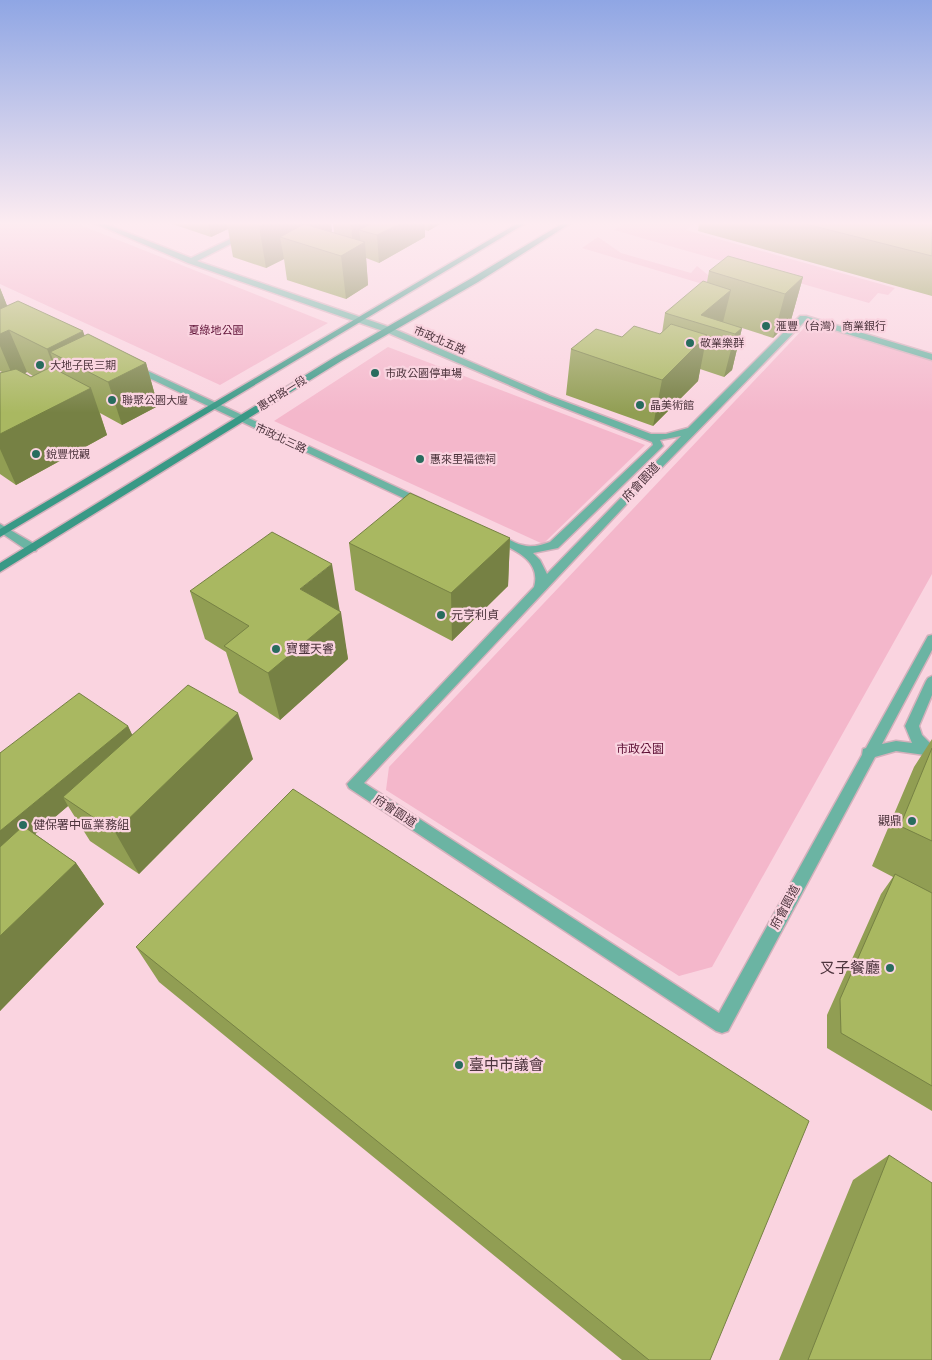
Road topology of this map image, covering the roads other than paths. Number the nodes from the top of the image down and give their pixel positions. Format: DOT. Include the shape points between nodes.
graph roads {
  1 [pos="265,286"];
  2 [pos="418,286"];
  3 [pos="464,286"];
  4 [pos="363,320"];
  5 [pos="389,330"];
  6 [pos="932,357"];
  7 [pos="124,362"];
  8 [pos="213,406"];
  9 [pos="240,419"];
  10 [pos="689,430"];
  11 [pos="650,437"];
  12 [pos="600,500"];
  13 [pos="619,507"];
  14 [pos="434,508"];
  15 [pos="2,531"];
  16 [pos="486,533"];
  17 [pos="32,548"];
  18 [pos="522,549"];
  19 [pos="0,568"];
  20 [pos="538,589"];
  21 [pos="932,640"];
  22 [pos="932,681"];
  23 [pos="931,751"];
  24 [pos="868,753"];
  1 -- 4 [label="street, 市政北五路"];
  2 -- 4 [label="street, 惠中路一段"];
  3 -- 5 [label="street, 惠中路一段"];
  4 -- 5 [label="street, 市政北五路"];
  4 -- 8 [label="street, 惠中路一段"];
  5 -- 9 [label="street, 惠中路一段"];
  5 -- 11 [label="street, 市政北五路" via="547,398"];
  6 -- 10 [label="street, 府會園道" via="803,318"];
  7 -- 8 [label="street, 市政北三路"];
  8 -- 9 [label="street, 市政北三路"];
  8 -- 15 [label="street, 惠中路一段"];
  9 -- 14 [label="street, 市政北三路"];
  9 -- 17 [label="street, 惠中路一段"];
  10 -- 11 [label="street, 市政北五路" via="668,437"];
  10 -- 13 [label="street, 府會園道"];
  11 -- 12 [label="street" via="658,446"];
  12 -- 13 [label="street"];
  12 -- 18 [label="street" via="554,545 538,550"];
  13 -- 20 [label="street, 府會園道"];
  15 -- 17 [label="street"];
  16 -- 18 [label="street"];
  17 -- 19 [label="street, 惠中路一段"];
  18 -- 20 [label="street" via="539,567 541,581"];
  20 -- 24 [label="street, 府會園道" via="354,784 722,1026"];
  21 -- 24 [label="street, 府會園道"];
  22 -- 23 [label="street" via="912,726 916,738"];
  23 -- 24 [label="street" via="896,746"];
}
